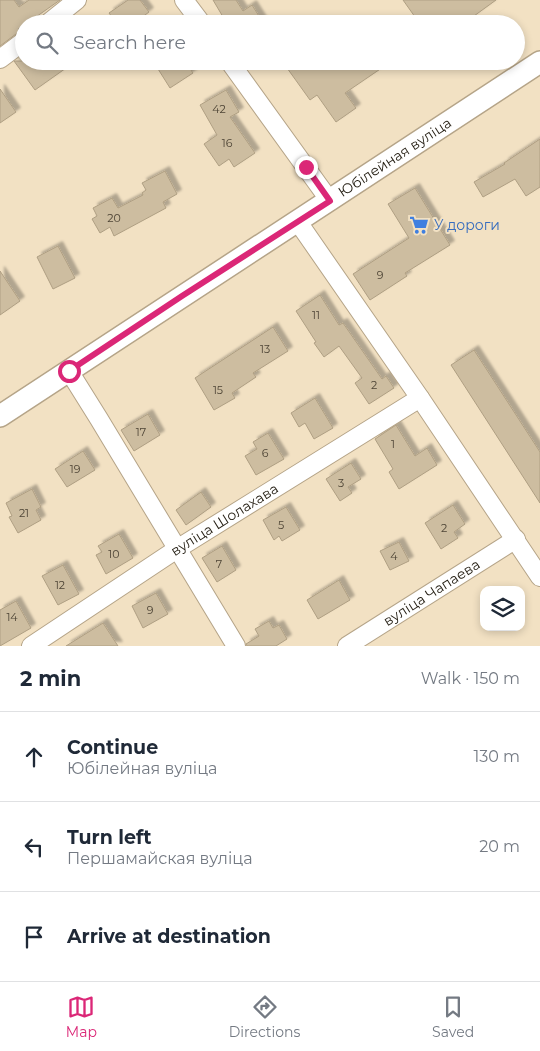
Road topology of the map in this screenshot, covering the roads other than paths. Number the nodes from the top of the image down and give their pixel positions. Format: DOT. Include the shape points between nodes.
graph roads {
  1 [pos="78,0"];
  2 [pos="184,0"];
  3 [pos="59,15"];
  4 [pos="195,15"];
  5 [pos="15,48"];
  6 [pos="0,59"];
  7 [pos="540,62"];
  8 [pos="235,70"];
  9 [pos="330,201"];
  10 [pos="298,222"];
  11 [pos="69,371"];
  12 [pos="420,398"];
  13 [pos="0,416"];
  14 [pos="516,539"];
  15 [pos="177,549"];
  16 [pos="540,577"];
  17 [pos="31,646"];
  18 [pos="236,646"];
  19 [pos="347,646"];
  1 -- 3 [label="street"];
  2 -- 4 [label="street"];
  5 -- 6 [label="street"];
  7 -- 9 [label="main road, Юбілейная вуліца"];
  8 -- 9 [label="street"];
  9 -- 10 [label="main road, Юбілейная вуліца"];
  10 -- 11 [label="main road, Юбілейная вуліца"];
  10 -- 12 [label="street"];
  11 -- 13 [label="main road, Юбілейная вуліца"];
  11 -- 15 [label="street"];
  12 -- 14 [label="street"];
  12 -- 15 [label="street, вуліца Шолахава"];
  14 -- 16 [label="street"];
  14 -- 19 [label="street, вуліца Чапаева"];
  15 -- 17 [label="street, вуліца Шолахава"];
  15 -- 18 [label="street"];
}
